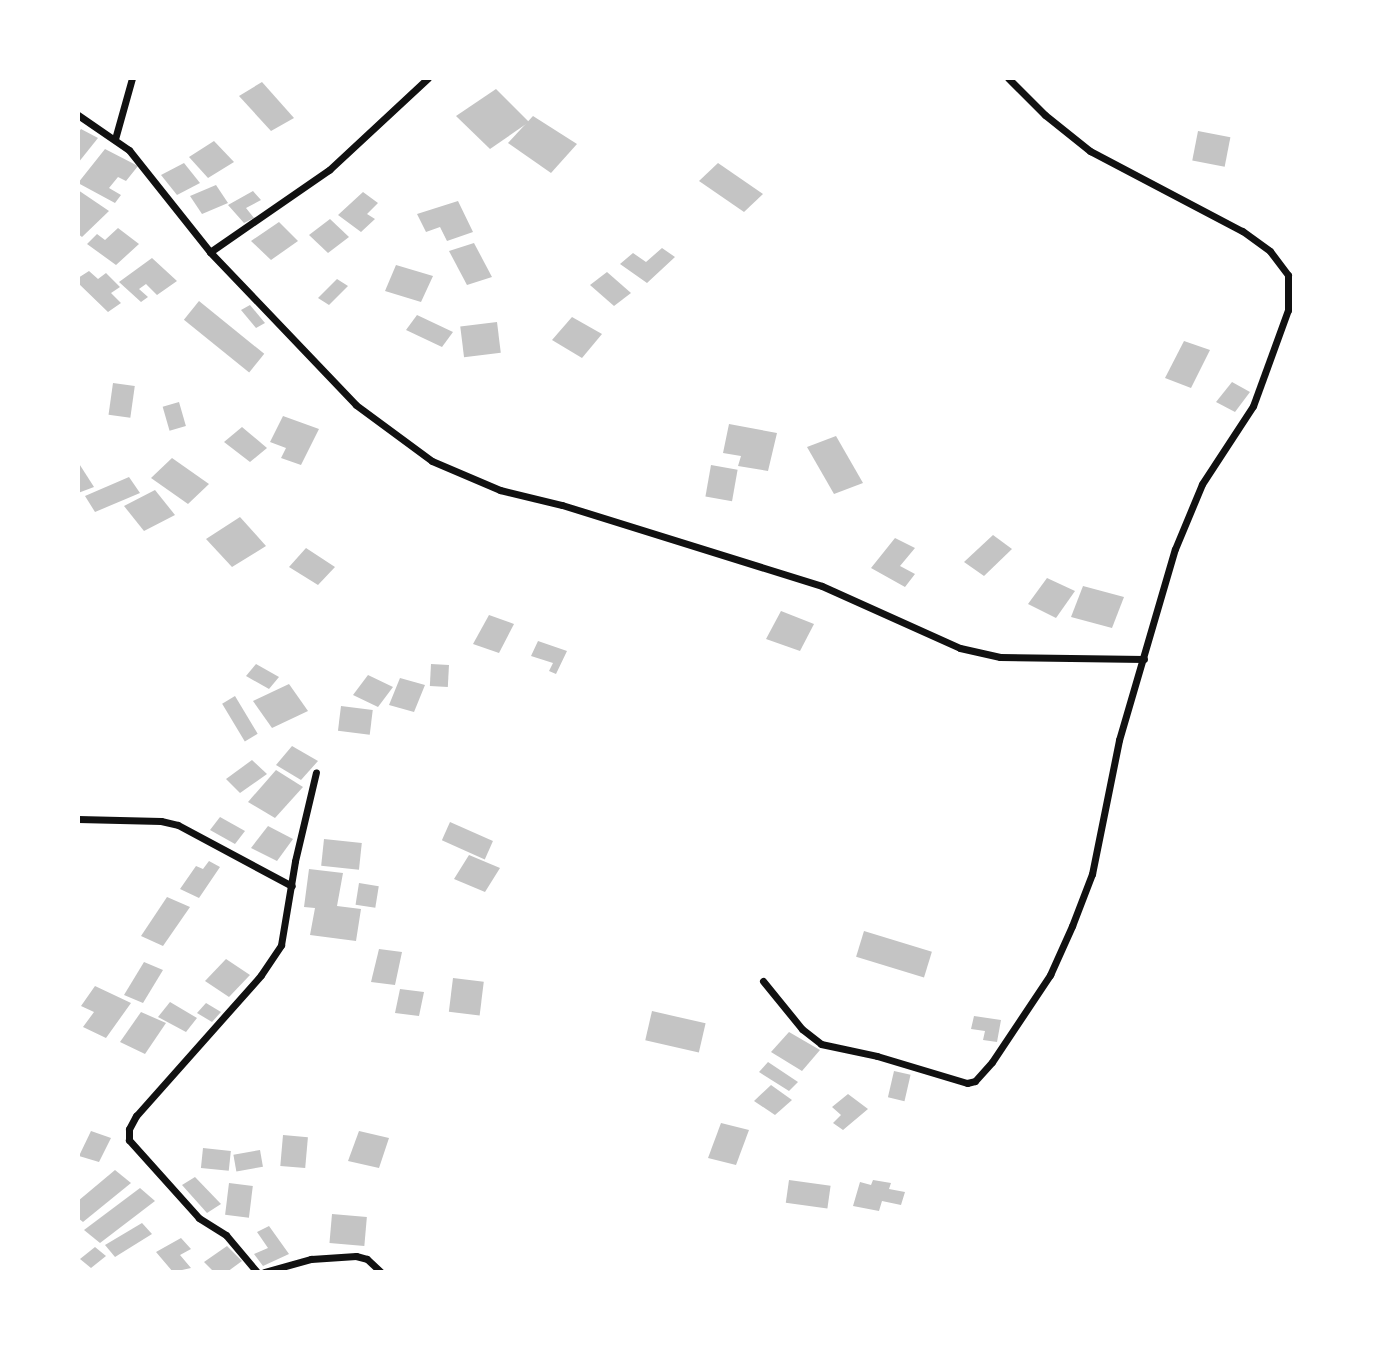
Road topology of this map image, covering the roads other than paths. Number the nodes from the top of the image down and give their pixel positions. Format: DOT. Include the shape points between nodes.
graph roads {
  1 [pos="132,78"];
  2 [pos="428,78"];
  3 [pos="1008,78"];
  4 [pos="78,115"];
  5 [pos="115,139"];
  6 [pos="210,252"];
  7 [pos="1144,659"];
  8 [pos="316,772"];
  9 [pos="78,819"];
  10 [pos="292,886"];
  11 [pos="763,981"];
  12 [pos="257,1272"];
  13 [pos="264,1272"];
  14 [pos="381,1272"];
  1 -- 5 [label="street"];
  2 -- 6 [label="street" via="329,170"];
  3 -- 7 [label="street" via="1090,151 1242,231 1270,251 1288,275 1288,310 1275,352 1253,406 1223,447 1188,516"];
  4 -- 5 [label="street"];
  5 -- 6 [label="street"];
  6 -- 7 [label="street" via="356,405 406,444 464,476 822,586 960,648 1000,657"];
  7 -- 11 [label="street" via="1119,740 1092,874 1072,926 1050,975 975,1081 958,1082 821,1044"];
  8 -- 10 [label="street"];
  9 -- 10 [label="street" via="178,825"];
  10 -- 12 [label="street" via="281,945 261,975 129,1129 129,1140 199,1218 238,1248"];
  13 -- 14 [label="street" via="311,1259 356,1256"];
}
